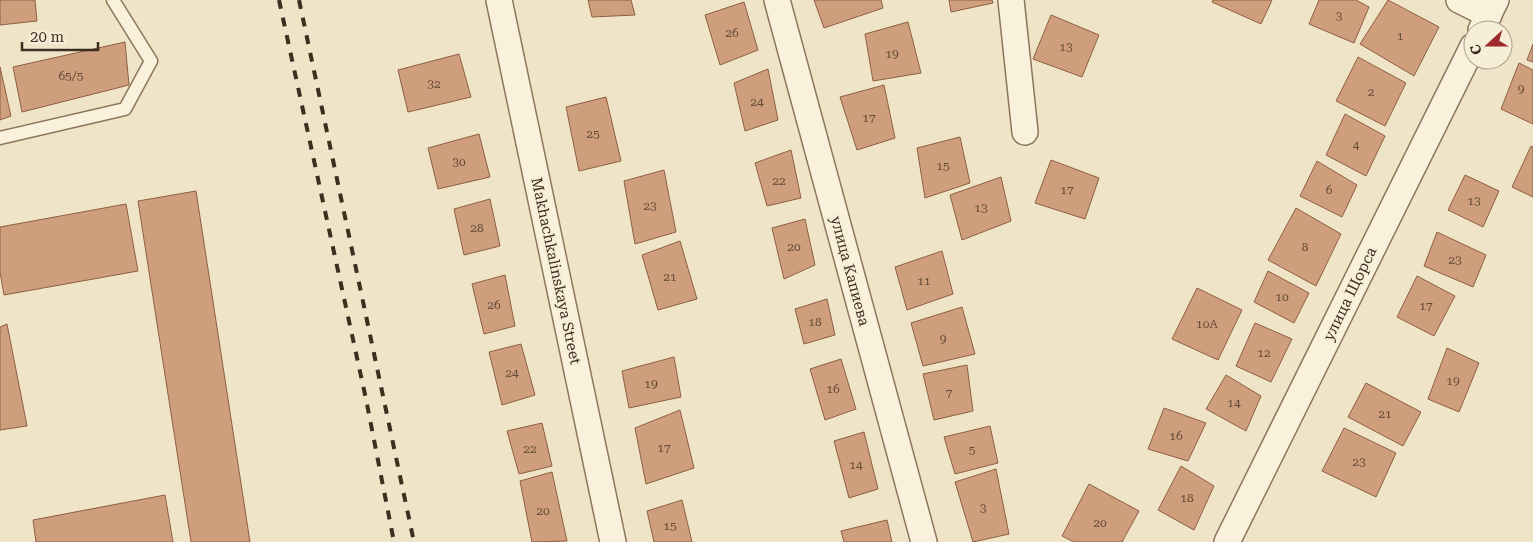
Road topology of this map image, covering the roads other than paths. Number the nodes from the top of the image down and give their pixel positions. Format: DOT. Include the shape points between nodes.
graph roads {
  1 [pos="113,0"];
  2 [pos="499,0"];
  3 [pos="776,0"];
  4 [pos="1011,0"];
  5 [pos="1459,0"];
  6 [pos="1489,15"];
  7 [pos="1463,66"];
  8 [pos="1025,132"];
  9 [pos="0,138"];
  10 [pos="613,542"];
  11 [pos="924,542"];
  12 [pos="1227,542"];
  1 -- 9 [label="lane" via="151,61 125,109"];
  2 -- 10 [label="street, Makhachkalinskaya Street"];
  3 -- 11 [label="street, улица Капиева"];
  4 -- 8 [label="street"];
  5 -- 6 [label="street"];
  7 -- 12 [label="street, улица Щорса"];
}
